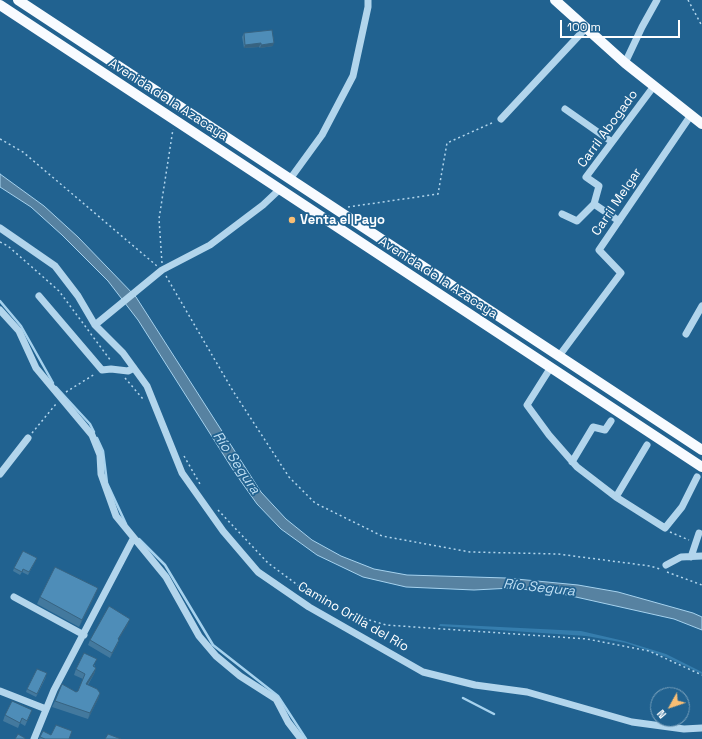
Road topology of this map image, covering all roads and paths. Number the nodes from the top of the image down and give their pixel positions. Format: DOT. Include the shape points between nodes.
graph roads {
  1 [pos="18,0"];
  2 [pos="368,0"];
  3 [pos="555,0"];
  4 [pos="657,0"];
  5 [pos="688,0"];
  6 [pos="3,5"];
  7 [pos="702,26"];
  8 [pos="586,28"];
  9 [pos="625,63"];
  10 [pos="654,86"];
  11 [pos="565,109"];
  12 [pos="691,115"];
  13 [pos="502,118"];
  14 [pos="174,120"];
  15 [pos="702,124"];
  16 [pos="0,139"];
  17 [pos="612,142"];
  18 [pos="290,179"];
  19 [pos="280,189"];
  20 [pos="594,204"];
  21 [pos="336,209"];
  22 [pos="562,214"];
  23 [pos="619,221"];
  24 [pos="0,228"];
  25 [pos="0,242"];
  26 [pos="162,270"];
  27 [pos="39,296"];
  28 [pos="702,306"];
  29 [pos="0,310"];
  30 [pos="95,325"];
  31 [pos="686,334"];
  32 [pos="559,356"];
  33 [pos="550,367"];
  34 [pos="134,368"];
  35 [pos="102,370"];
  36 [pos="118,370"];
  37 [pos="62,396"];
  38 [pos="144,400"];
  39 [pos="611,421"];
  40 [pos="28,438"];
  41 [pos="647,445"];
  42 [pos="180,450"];
  43 [pos="702,450"];
  44 [pos="572,462"];
  45 [pos="702,467"];
  46 [pos="0,474"];
  47 [pos="697,477"];
  48 [pos="202,489"];
  49 [pos="616,497"];
  50 [pos="216,507"];
  51 [pos="665,528"];
  52 [pos="699,534"];
  53 [pos="133,540"];
  54 [pos="695,542"];
  55 [pos="702,556"];
  56 [pos="690,557"];
  57 [pos="666,565"];
  58 [pos="702,585"];
  59 [pos="14,597"];
  60 [pos="84,634"];
  61 [pos="702,676"];
  62 [pos="0,691"];
  63 [pos="46,709"];
  64 [pos="702,728"];
  65 [pos="34,739"];
  66 [pos="301,739"];
  1 -- 18 [label="main road, Avenida de la Azacaya"];
  2 -- 18 [label="street" via="353,76 322,135"];
  3 -- 8 [label="main road"];
  4 -- 9 [label="street"];
  5 -- 7 [label="path"];
  6 -- 14 [label="main road, Avenida de la Azacaya"];
  8 -- 9 [label="main road"];
  8 -- 13 [label="street"];
  9 -- 10 [label="main road"];
  10 -- 12 [label="main road"];
  10 -- 17 [label="street, Carril Abogado"];
  11 -- 17 [label="street"];
  12 -- 15 [label="main road"];
  12 -- 23 [label="street, Carril Melgar"];
  13 -- 21 [label="path" via="447,143 438,194"];
  14 -- 19 [label="main road, Avenida de la Azacaya"];
  14 -- 26 [label="path" via="159,220"];
  16 -- 26 [label="path" via="23,152"];
  17 -- 20 [label="street, Carril Abogado" via="586,177 599,186"];
  18 -- 21 [label="main road, Avenida de la Azacaya"];
  19 -- 26 [label="street" via="210,245"];
  19 -- 33 [label="main road, Avenida de la Azacaya"];
  20 -- 22 [label="street" via="577,221"];
  20 -- 23 [label="street"];
  21 -- 32 [label="main road, Avenida de la Azacaya"];
  23 -- 32 [label="street, Carril Melgar" via="599,250 622,272"];
  24 -- 30 [label="street, Camino Orilla del Río" via="55,266 78,296"];
  25 -- 36 [label="path" via="8,246 59,291"];
  26 -- 30 [label="street"];
  26 -- 58 [label="path" via="233,391 289,477 315,503 382,536 470,552 558,554 650,566"];
  27 -- 35 [label="street"];
  28 -- 31 [label="street"];
  29 -- 37 [label="street" via="19,331 36,368"];
  30 -- 34 [label="street, Camino Orilla del Río"];
  32 -- 43 [label="main road, Avenida de la Azacaya"];
  33 -- 44 [label="street" via="527,405"];
  33 -- 45 [label="main road, Avenida de la Azacaya"];
  34 -- 36 [label="street" via="128,371"];
  34 -- 64 [label="street, Camino Orilla del Río" via="147,386 182,473 223,531 258,572 308,607 423,672 475,685 527,692 632,722 684,729"];
  35 -- 36 [label="street"];
  35 -- 37 [label="path"];
  36 -- 38 [label="path"];
  37 -- 40 [label="path"];
  37 -- 53 [label="street" via="92,435 100,455 101,474 108,497 116,516"];
  39 -- 44 [label="street" via="605,430 593,426"];
  40 -- 46 [label="street"];
  41 -- 49 [label="street"];
  42 -- 48 [label="path"];
  44 -- 49 [label="street"];
  47 -- 51 [label="street" via="682,507"];
  49 -- 51 [label="street"];
  50 -- 61 [label="path" via="268,564 311,595 346,612 386,625 588,638 649,651"];
  51 -- 54 [label="path"];
  52 -- 54 [label="street"];
  53 -- 60 [label="street"];
  53 -- 66 [label="street" via="166,577 187,616 216,656 240,676 276,699 288,722"];
  54 -- 56 [label="street"];
  55 -- 56 [label="street"];
  56 -- 57 [label="street" via="681,557"];
  59 -- 60 [label="street"];
  60 -- 63 [label="street"];
  62 -- 63 [label="street"];
  63 -- 65 [label="street"];
}
